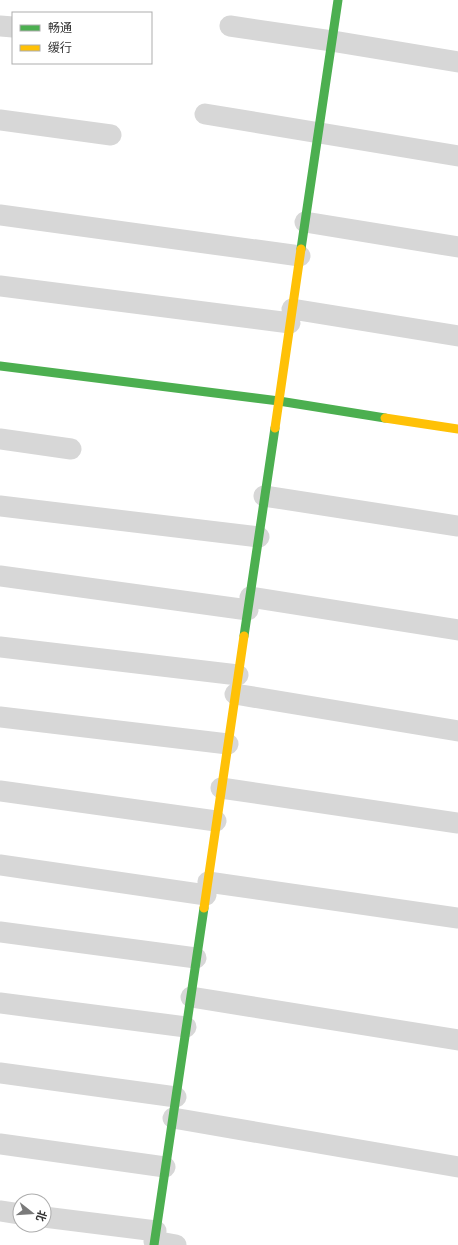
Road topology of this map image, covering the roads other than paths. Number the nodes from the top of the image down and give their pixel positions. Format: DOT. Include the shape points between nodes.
graph roads {
  1 [pos="338,0"];
  2 [pos="0,26"];
  3 [pos="230,26"];
  4 [pos="12,27"];
  5 [pos="332,40"];
  6 [pos="458,62"];
  7 [pos="205,114"];
  8 [pos="0,120"];
  9 [pos="318,134"];
  10 [pos="111,135"];
  11 [pos="458,156"];
  12 [pos="0,215"];
  13 [pos="305,222"];
  14 [pos="458,247"];
  15 [pos="300,256"];
  16 [pos="0,286"];
  17 [pos="291,316"];
  18 [pos="458,336"];
  19 [pos="0,366"];
  20 [pos="279,401"];
  21 [pos="458,429"];
  22 [pos="0,439"];
  23 [pos="71,449"];
  24 [pos="264,496"];
  25 [pos="0,506"];
  26 [pos="458,526"];
  27 [pos="259,537"];
  28 [pos="0,576"];
  29 [pos="249,604"];
  30 [pos="458,630"];
  31 [pos="0,647"];
  32 [pos="237,685"];
  33 [pos="0,717"];
  34 [pos="458,731"];
  35 [pos="228,744"];
  36 [pos="221,788"];
  37 [pos="0,791"];
  38 [pos="216,821"];
  39 [pos="458,823"];
  40 [pos="0,865"];
  41 [pos="206,888"];
  42 [pos="458,918"];
  43 [pos="0,932"];
  44 [pos="196,958"];
  45 [pos="191,997"];
  46 [pos="0,1003"];
  47 [pos="186,1027"];
  48 [pos="458,1040"];
  49 [pos="0,1073"];
  50 [pos="176,1097"];
  51 [pos="173,1118"];
  52 [pos="0,1144"];
  53 [pos="165,1167"];
  54 [pos="458,1167"];
  55 [pos="0,1211"];
  56 [pos="12,1213"];
  57 [pos="52,1219"];
  58 [pos="155,1239"];
  59 [pos="176,1245"];
  1 -- 5 [label="street"];
  2 -- 4 [label="street"];
  3 -- 5 [label="street"];
  5 -- 6 [label="street"];
  5 -- 9 [label="street"];
  7 -- 9 [label="street"];
  8 -- 10 [label="street"];
  9 -- 11 [label="street"];
  9 -- 13 [label="street"];
  12 -- 15 [label="street"];
  13 -- 14 [label="street"];
  13 -- 15 [label="street"];
  15 -- 17 [label="street"];
  16 -- 17 [label="street"];
  17 -- 18 [label="street"];
  17 -- 20 [label="street"];
  19 -- 20 [label="street"];
  20 -- 21 [label="street"];
  20 -- 24 [label="street"];
  22 -- 23 [label="street"];
  24 -- 26 [label="street"];
  24 -- 27 [label="street"];
  25 -- 27 [label="street"];
  27 -- 29 [label="street"];
  28 -- 29 [label="street"];
  29 -- 30 [label="street"];
  29 -- 32 [label="street"];
  31 -- 32 [label="street"];
  32 -- 34 [label="street"];
  32 -- 35 [label="street"];
  33 -- 35 [label="street"];
  35 -- 36 [label="street"];
  36 -- 38 [label="street"];
  36 -- 39 [label="street"];
  37 -- 38 [label="street"];
  38 -- 41 [label="street"];
  40 -- 41 [label="street"];
  41 -- 42 [label="street"];
  41 -- 44 [label="street"];
  43 -- 44 [label="street"];
  44 -- 45 [label="street"];
  45 -- 47 [label="street"];
  45 -- 48 [label="street"];
  46 -- 47 [label="street"];
  47 -- 50 [label="street"];
  49 -- 50 [label="street"];
  50 -- 51 [label="street"];
  51 -- 53 [label="street"];
  51 -- 54 [label="street"];
  52 -- 53 [label="street"];
  53 -- 58 [label="street"];
  55 -- 56 [label="street"];
  57 -- 58 [label="street"];
  58 -- 59 [label="street"];
}
